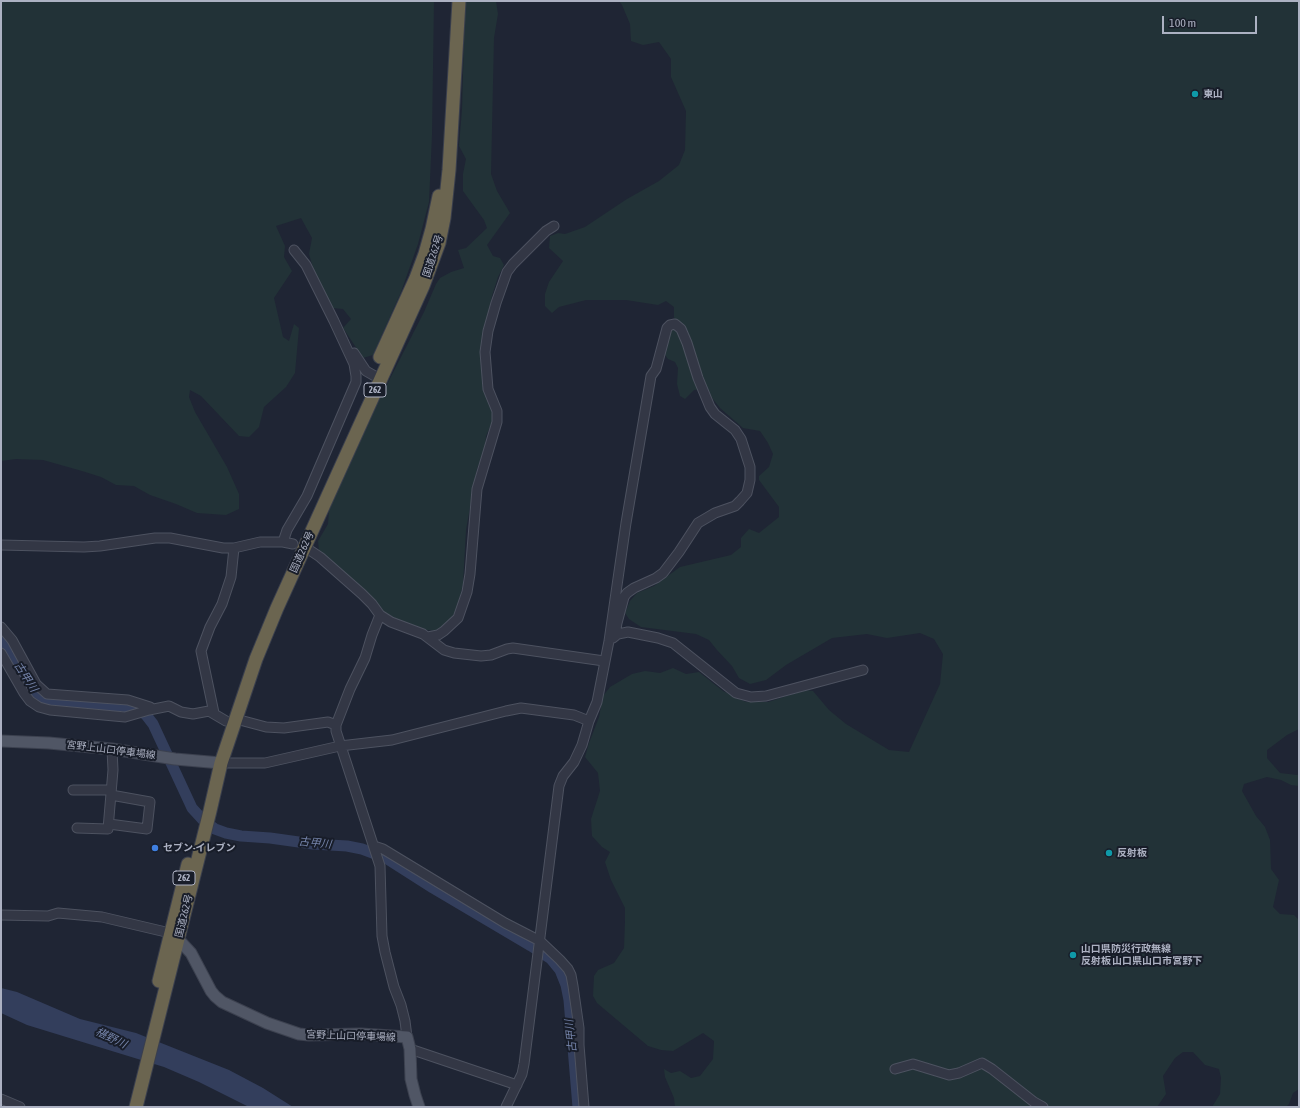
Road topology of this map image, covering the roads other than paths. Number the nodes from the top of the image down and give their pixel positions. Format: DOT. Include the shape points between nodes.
graph roads {
  1 [pos="451,1"];
  2 [pos="459,1"];
  3 [pos="554,226"];
  4 [pos="294,250"];
  5 [pos="349,352"];
  6 [pos="376,377"];
  7 [pos="1,545"];
  8 [pos="234,548"];
  9 [pos="311,550"];
  10 [pos="380,616"];
  11 [pos="1,627"];
  12 [pos="618,634"];
  13 [pos="428,637"];
  14 [pos="609,641"];
  15 [pos="1,653"];
  16 [pos="604,661"];
  17 [pos="863,670"];
  18 [pos="151,709"];
  19 [pos="214,713"];
  20 [pos="231,720"];
  21 [pos="589,721"];
  22 [pos="336,725"];
  23 [pos="1,740"];
  24 [pos="340,746"];
  25 [pos="112,748"];
  26 [pos="217,763"];
  27 [pos="73,790"];
  28 [pos="111,792"];
  29 [pos="109,824"];
  30 [pos="77,828"];
  31 [pos="374,847"];
  32 [pos="1,915"];
  33 [pos="174,936"];
  34 [pos="540,942"];
  35 [pos="154,1018"];
  36 [pos="407,1037"];
  37 [pos="410,1049"];
  38 [pos="895,1069"];
  39 [pos="517,1085"];
  40 [pos="1,1099"];
  41 [pos="20,1107"];
  42 [pos="128,1107"];
  43 [pos="136,1107"];
  44 [pos="419,1107"];
  45 [pos="506,1107"];
  46 [pos="584,1107"];
  47 [pos="1043,1107"];
  1 -- 6 [label="highway, 国道262号 / 262" via="442,168 432,229 416,278"];
  2 -- 6 [label="highway, 国道262号 / 262" via="450,170 439,243 423,286"];
  3 -- 13 [label="street" via="513,264 507,272 496,303 488,330 486,352 488,389 497,411 497,422 477,489 467,592 458,618 438,635"];
  4 -- 5 [label="street" via="306,265"];
  5 -- 6 [label="street" via="353,352 366,371"];
  5 -- 8 [label="street" via="354,364 356,382 307,496 287,530 288,543 260,542"];
  6 -- 20 [label="highway, 国道262号 / 262" via="248,656"];
  7 -- 8 [label="street" via="84,547 170,538 210,547"];
  8 -- 19 [label="street" via="231,577 201,651"];
  9 -- 10 [label="street" via="362,594"];
  10 -- 13 [label="street"];
  10 -- 22 [label="street"];
  11 -- 18 [label="street" via="36,684 47,694 128,700"];
  12 -- 14 [label="street"];
  12 -- 14 [label="street" via="617,623 627,593 656,578 674,558 698,523 735,506 747,493 750,480 750,467 742,440 710,407 698,378 688,342 681,328 675,324 667,328 656,369 651,376"];
  12 -- 17 [label="street" via="628,632 673,643 736,692 750,698"];
  13 -- 16 [label="street" via="444,650 454,653 481,656 513,648"];
  14 -- 16 [label="street"];
  15 -- 18 [label="street" via="24,693 39,707 125,717"];
  16 -- 21 [label="street" via="597,702"];
  18 -- 19 [label="street" via="169,706 180,712"];
  19 -- 20 [label="street"];
  20 -- 22 [label="street" via="284,728 328,722"];
  20 -- 26 [label="highway, 国道262号 / 262"];
  21 -- 24 [label="street" via="574,715 521,708 392,740"];
  21 -- 34 [label="street" via="582,745 559,786"];
  22 -- 24 [label="street"];
  23 -- 25 [label="main road, 宮野上山口停車場線"];
  24 -- 26 [label="street" via="265,763"];
  24 -- 31 [label="street"];
  25 -- 26 [label="main road, 宮野上山口停車場線"];
  25 -- 28 [label="street"];
  26 -- 33 [label="highway, 国道262号 / 262"];
  27 -- 28 [label="street"];
  28 -- 29 [label="street"];
  28 -- 29 [label="street" via="150,802 147,829"];
  29 -- 30 [label="street" via="108,829"];
  31 -- 34 [label="street" via="383,849"];
  31 -- 36 [label="street" via="380,866 383,941 394,987 401,1004"];
  32 -- 33 [label="street" via="48,916 58,913 102,917"];
  33 -- 35 [label="highway, 国道262号 / 262"];
  33 -- 36 [label="main road, 宮野上山口停車場線" via="191,953 215,996 222,1002 267,1023 298,1034"];
  34 -- 39 [label="street" via="524,1064"];
  34 -- 46 [label="street" via="560,960 571,975 579,1028"];
  35 -- 42 [label="highway, 国道262号 / 262"];
  35 -- 43 [label="highway, 国道262号 / 262"];
  36 -- 37 [label="main road, 宮野上山口停車場線"];
  37 -- 39 [label="street"];
  37 -- 44 [label="main road, 宮野上山口停車場線" via="411,1079"];
  38 -- 47 [label="street" via="913,1064 949,1075 982,1063"];
  39 -- 45 [label="street"];
  40 -- 41 [label="street"];
}
